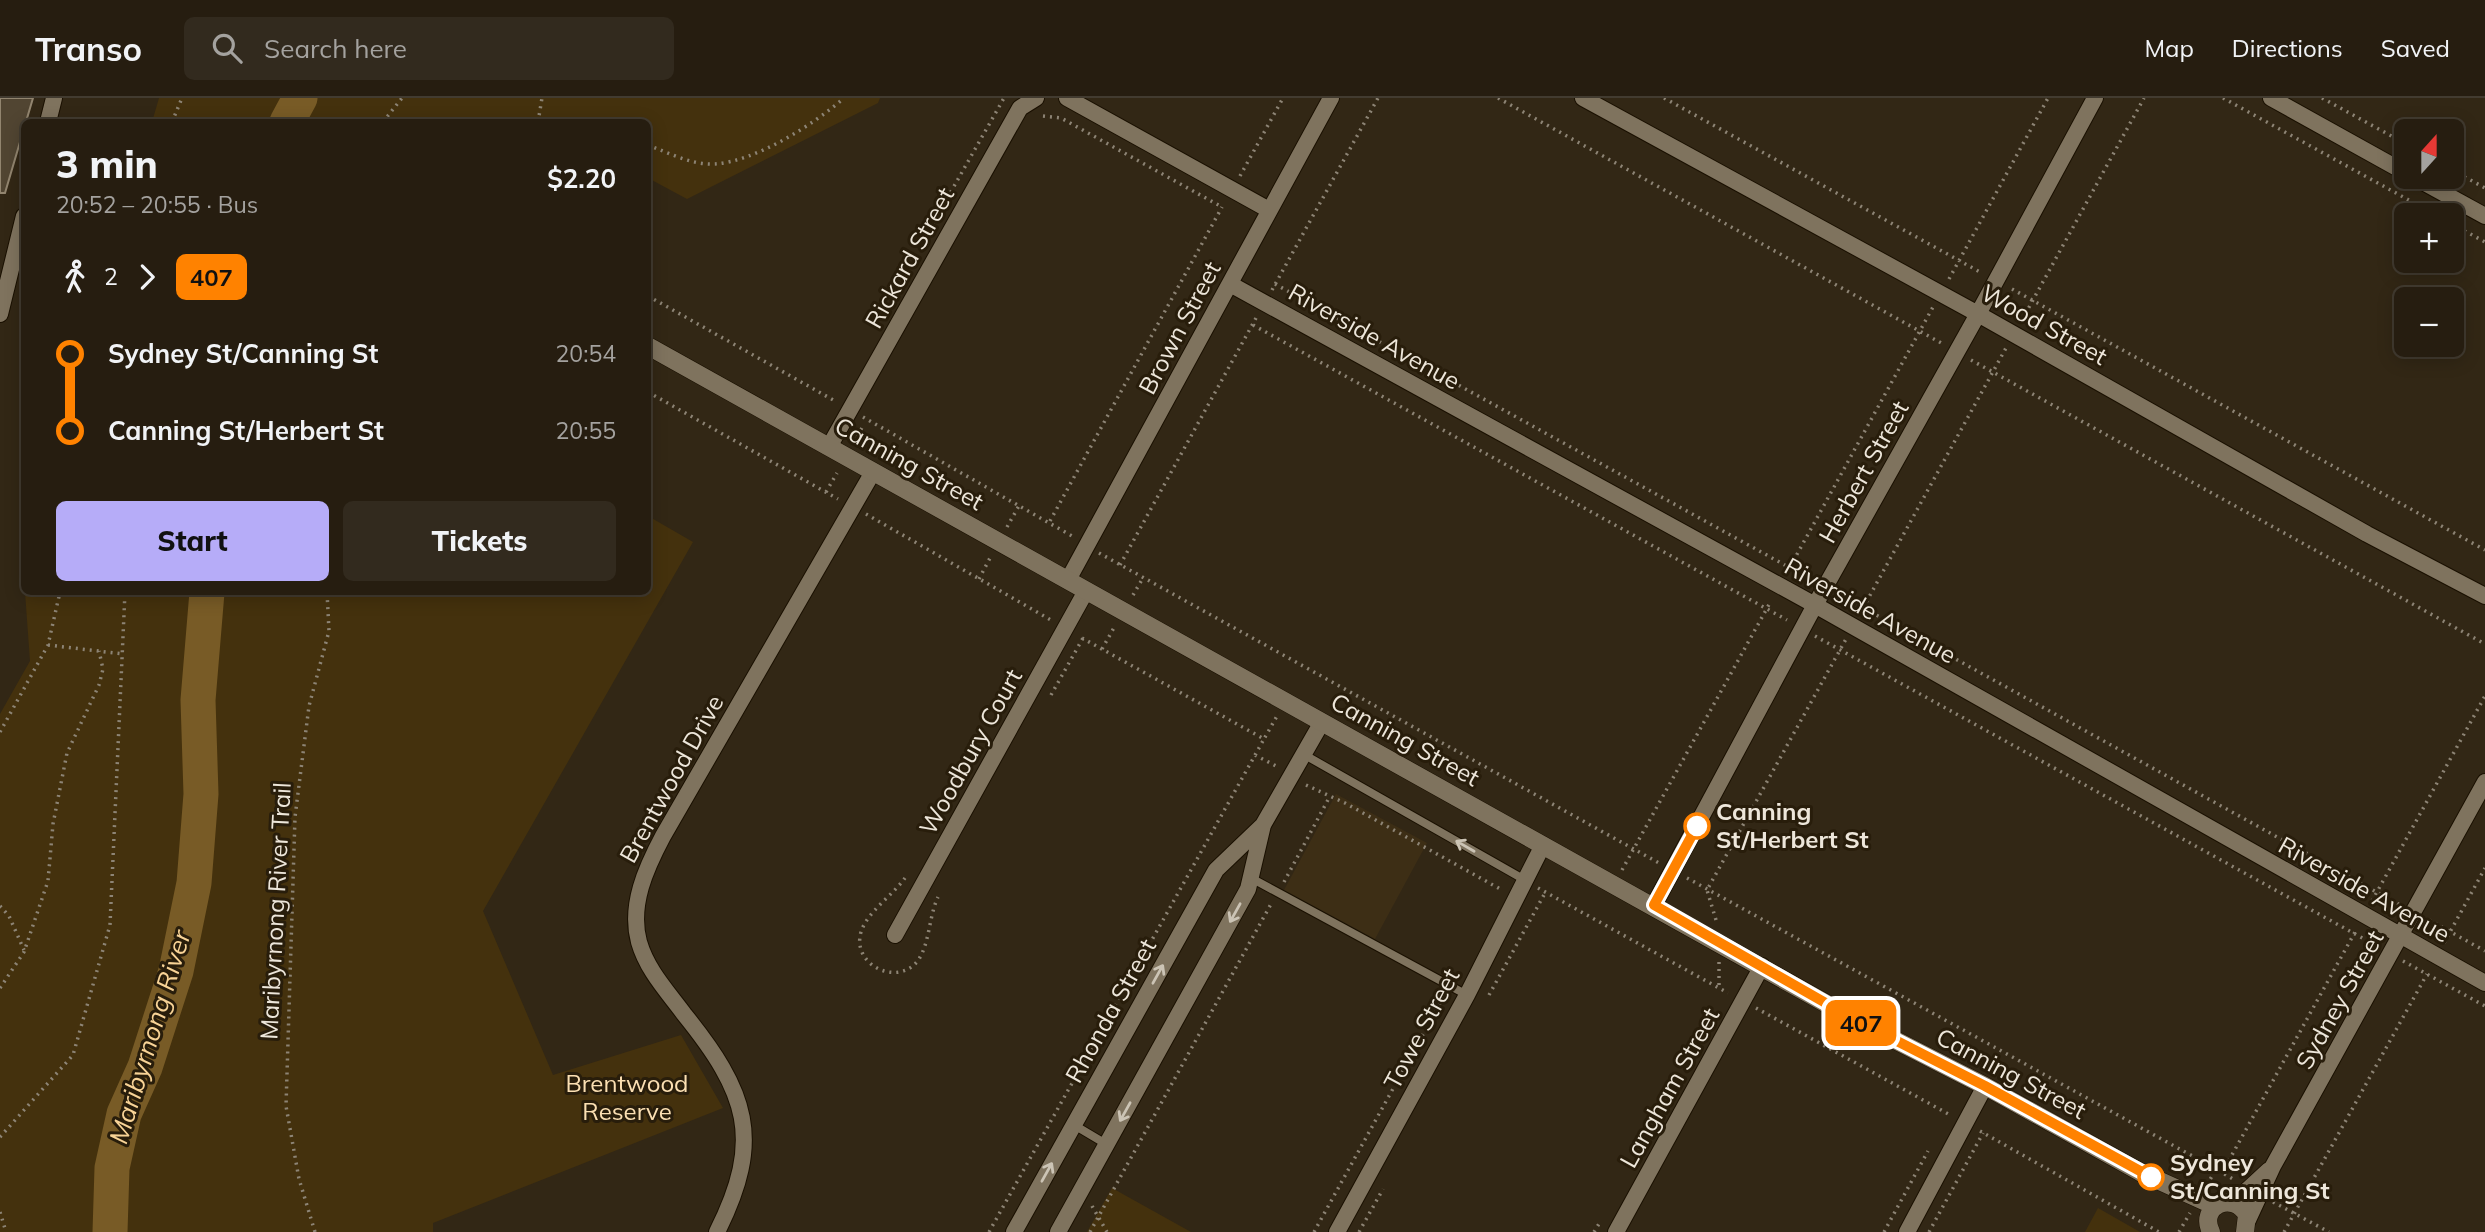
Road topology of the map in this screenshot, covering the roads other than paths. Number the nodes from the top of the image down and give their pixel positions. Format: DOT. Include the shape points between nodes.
graph roads {
  1 [pos="54,98"];
  2 [pos="1036,98"];
  3 [pos="1067,98"];
  4 [pos="1331,98"];
  5 [pos="1583,98"];
  6 [pos="2095,98"];
  7 [pos="2271,98"];
  8 [pos="49,119"];
  9 [pos="2394,166"];
  10 [pos="2436,189"];
  11 [pos="1269,210"];
  12 [pos="2485,216"];
  13 [pos="21,228"];
  14 [pos="1230,284"];
  15 [pos="0,314"];
  16 [pos="1978,314"];
  17 [pos="651,348"];
  18 [pos="829,447"];
  19 [pos="873,472"];
  20 [pos="1068,580"];
  21 [pos="1086,591"];
  22 [pos="2484,596"];
  23 [pos="1815,605"];
  24 [pos="1322,722"];
  25 [pos="1303,754"];
  26 [pos="2485,782"];
  27 [pos="1263,825"];
  28 [pos="1543,845"];
  29 [pos="1251,878"];
  30 [pos="1525,880"];
  31 [pos="1654,905"];
  32 [pos="895,935"];
  33 [pos="2401,937"];
  34 [pos="1762,966"];
  35 [pos="2485,983"];
  36 [pos="1467,995"];
  37 [pos="1985,1086"];
  38 [pos="1074,1125"];
  39 [pos="1106,1144"];
  40 [pos="2273,1166"];
  41 [pos="2212,1219"];
  42 [pos="2250,1227"];
  43 [pos="717,1232"];
  44 [pos="1014,1232"];
  45 [pos="1058,1232"];
  46 [pos="1337,1232"];
  47 [pos="1616,1232"];
  48 [pos="1907,1232"];
  1 -- 8 [label="street"];
  2 -- 18 [label="street, Rickard Street" via="1020,108"];
  3 -- 11 [label="street"];
  4 -- 11 [label="street, Brown Street"];
  5 -- 16 [label="street, Wood Street"];
  6 -- 16 [label="street, Herbert Street"];
  7 -- 9 [label="street"];
  10 -- 12 [label="street"];
  11 -- 14 [label="street, Brown Street"];
  13 -- 15 [label="street"];
  14 -- 20 [label="street, Brown Street"];
  14 -- 23 [label="street, Riverside Avenue"];
  16 -- 22 [label="street, Wood Street"];
  16 -- 23 [label="street, Herbert Street"];
  17 -- 18 [label="street, Canning Street"];
  18 -- 19 [label="street, Canning Street"];
  19 -- 20 [label="street, Canning Street"];
  19 -- 43 [label="street, Brentwood Drive" via="643,875 637,909 639,941 650,971 717,1055 734,1089 743,1125 743,1163 735,1196"];
  20 -- 21 [label="street, Canning Street"];
  21 -- 24 [label="street, Canning Street"];
  21 -- 32 [label="street, Woodbury Court"];
  23 -- 31 [label="street, Herbert Street"];
  23 -- 33 [label="street, Riverside Avenue"];
  24 -- 25 [label="street, Rhonda Street"];
  24 -- 28 [label="street, Canning Street"];
  25 -- 27 [label="street, Rhonda Street"];
  30 -- 25 [label="lane, one-way"];
  26 -- 33 [label="street, Sydney Street"];
  27 -- 29 [label="street, Rhonda Street"];
  38 -- 27 [label="street, Rhonda Street, one-way" via="1216,870"];
  28 -- 30 [label="street, Towe Street"];
  28 -- 31 [label="street, Canning Street"];
  29 -- 36 [label="lane"];
  29 -- 39 [label="street, Rhonda Street, one-way"];
  30 -- 36 [label="street, Towe Street"];
  31 -- 34 [label="street, Canning Street"];
  33 -- 35 [label="street, Riverside Avenue"];
  33 -- 40 [label="street, Sydney Street"];
  34 -- 37 [label="street, Canning Street"];
  34 -- 47 [label="street, Langham Street"];
  36 -- 46 [label="street, Towe Street"];
  37 -- 41 [label="street, Canning Street" via="2140,1172"];
  37 -- 48 [label="street"];
  38 -- 39 [label="lane"];
  44 -- 38 [label="street, Rhonda Street, one-way"];
  39 -- 45 [label="street, Rhonda Street"];
  40 -- 41 [label="street, Sydney Street"];
  40 -- 42 [label="street, Sydney Street"];
  41 -- 42 [label="street" via="2240,1205"];
}
